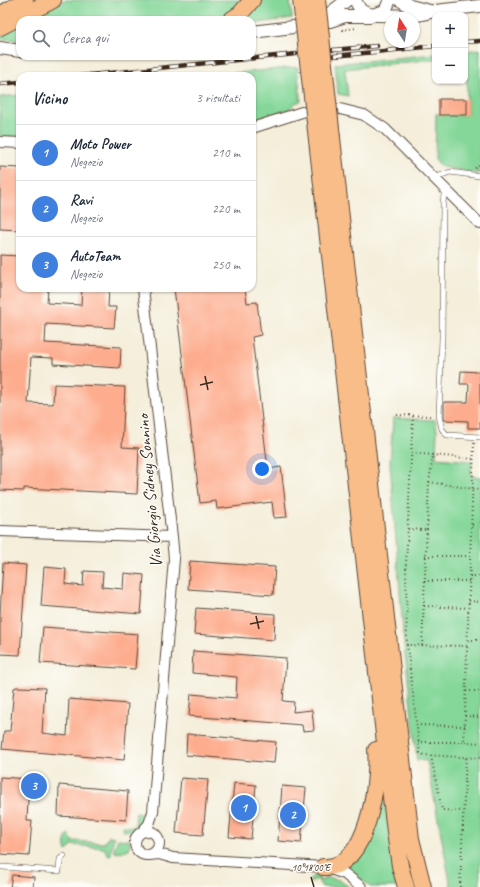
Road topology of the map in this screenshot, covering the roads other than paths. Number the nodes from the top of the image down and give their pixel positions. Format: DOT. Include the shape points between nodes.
graph roads {
  1 [pos="25,0"];
  2 [pos="53,0"];
  3 [pos="252,0"];
  4 [pos="300,0"];
  5 [pos="317,0"];
  6 [pos="347,0"];
  7 [pos="355,0"];
  8 [pos="390,0"];
  9 [pos="400,0"];
  10 [pos="480,6"];
  11 [pos="435,11"];
  12 [pos="0,14"];
  13 [pos="374,15"];
  14 [pos="22,16"];
  15 [pos="237,16"];
  16 [pos="16,19"];
  17 [pos="0,27"];
  18 [pos="293,27"];
  19 [pos="256,32"];
  20 [pos="0,48"];
  21 [pos="16,50"];
  22 [pos="340,109"];
  23 [pos="302,112"];
  24 [pos="256,127"];
  25 [pos="324,139"];
  26 [pos="0,142"];
  27 [pos="16,143"];
  28 [pos="480,176"];
  29 [pos="434,178"];
  30 [pos="448,191"];
  31 [pos="480,224"];
  32 [pos="143,292"];
  33 [pos="477,437"];
  34 [pos="0,531"];
  35 [pos="172,537"];
  36 [pos="374,642"];
  37 [pos="153,812"];
  38 [pos="142,832"];
  39 [pos="158,839"];
  40 [pos="149,855"];
  41 [pos="64,856"];
  42 [pos="181,857"];
  43 [pos="2,867"];
  44 [pos="323,867"];
  45 [pos="361,887"];
  46 [pos="406,887"];
  47 [pos="423,887"];
  1 -- 12 [label="highway"];
  2 -- 14 [label="highway"];
  3 -- 15 [label="highway"];
  4 -- 25 [label="highway, bridge"];
  5 -- 25 [label="highway, bridge"];
  6 -- 13 [label="street" via="329,17"];
  7 -- 13 [label="street" via="361,11"];
  8 -- 13 [label="street" via="385,11"];
  9 -- 11 [label="street" via="414,7"];
  10 -- 11 [label="street"];
  11 -- 13 [label="street" via="414,16"];
  16 -- 17 [label="highway"];
  18 -- 19 [label="street"];
  20 -- 21 [label="street"];
  22 -- 29 [label="street" via="358,113 377,123"];
  23 -- 24 [label="street"];
  25 -- 36 [label="highway"];
  25 -- 47 [label="highway" via="410,834"];
  26 -- 27 [label="street"];
  28 -- 29 [label="lane" via="450,172"];
  29 -- 30 [label="street"];
  30 -- 31 [label="street"];
  30 -- 33 [label="lane" via="444,194 443,203 439,416 442,429 448,435"];
  32 -- 35 [label="street, Via Giorgio Sidney Sonnino"];
  34 -- 35 [label="street"];
  35 -- 37 [label="street, Via Giorgio Sidney Sonnino" via="173,569"];
  36 -- 44 [label="highway" via="371,708 377,770 372,804 361,836 350,854 339,865"];
  36 -- 46 [label="highway" via="398,859"];
  37 -- 38 [label="street, Via Giorgio Sidney Sonnino" via="149,824"];
  37 -- 39 [label="street, Via Giorgio Sidney Sonnino"];
  38 -- 39 [label="street" via="152,832"];
  38 -- 40 [label="street" via="135,840 135,846 141,854"];
  39 -- 40 [label="street" via="156,851"];
  39 -- 42 [label="street"];
  40 -- 42 [label="street"];
  41 -- 43 [label="lane" via="60,859 59,871"];
  42 -- 44 [label="street"];
  44 -- 45 [label="street" via="342,873"];
}
